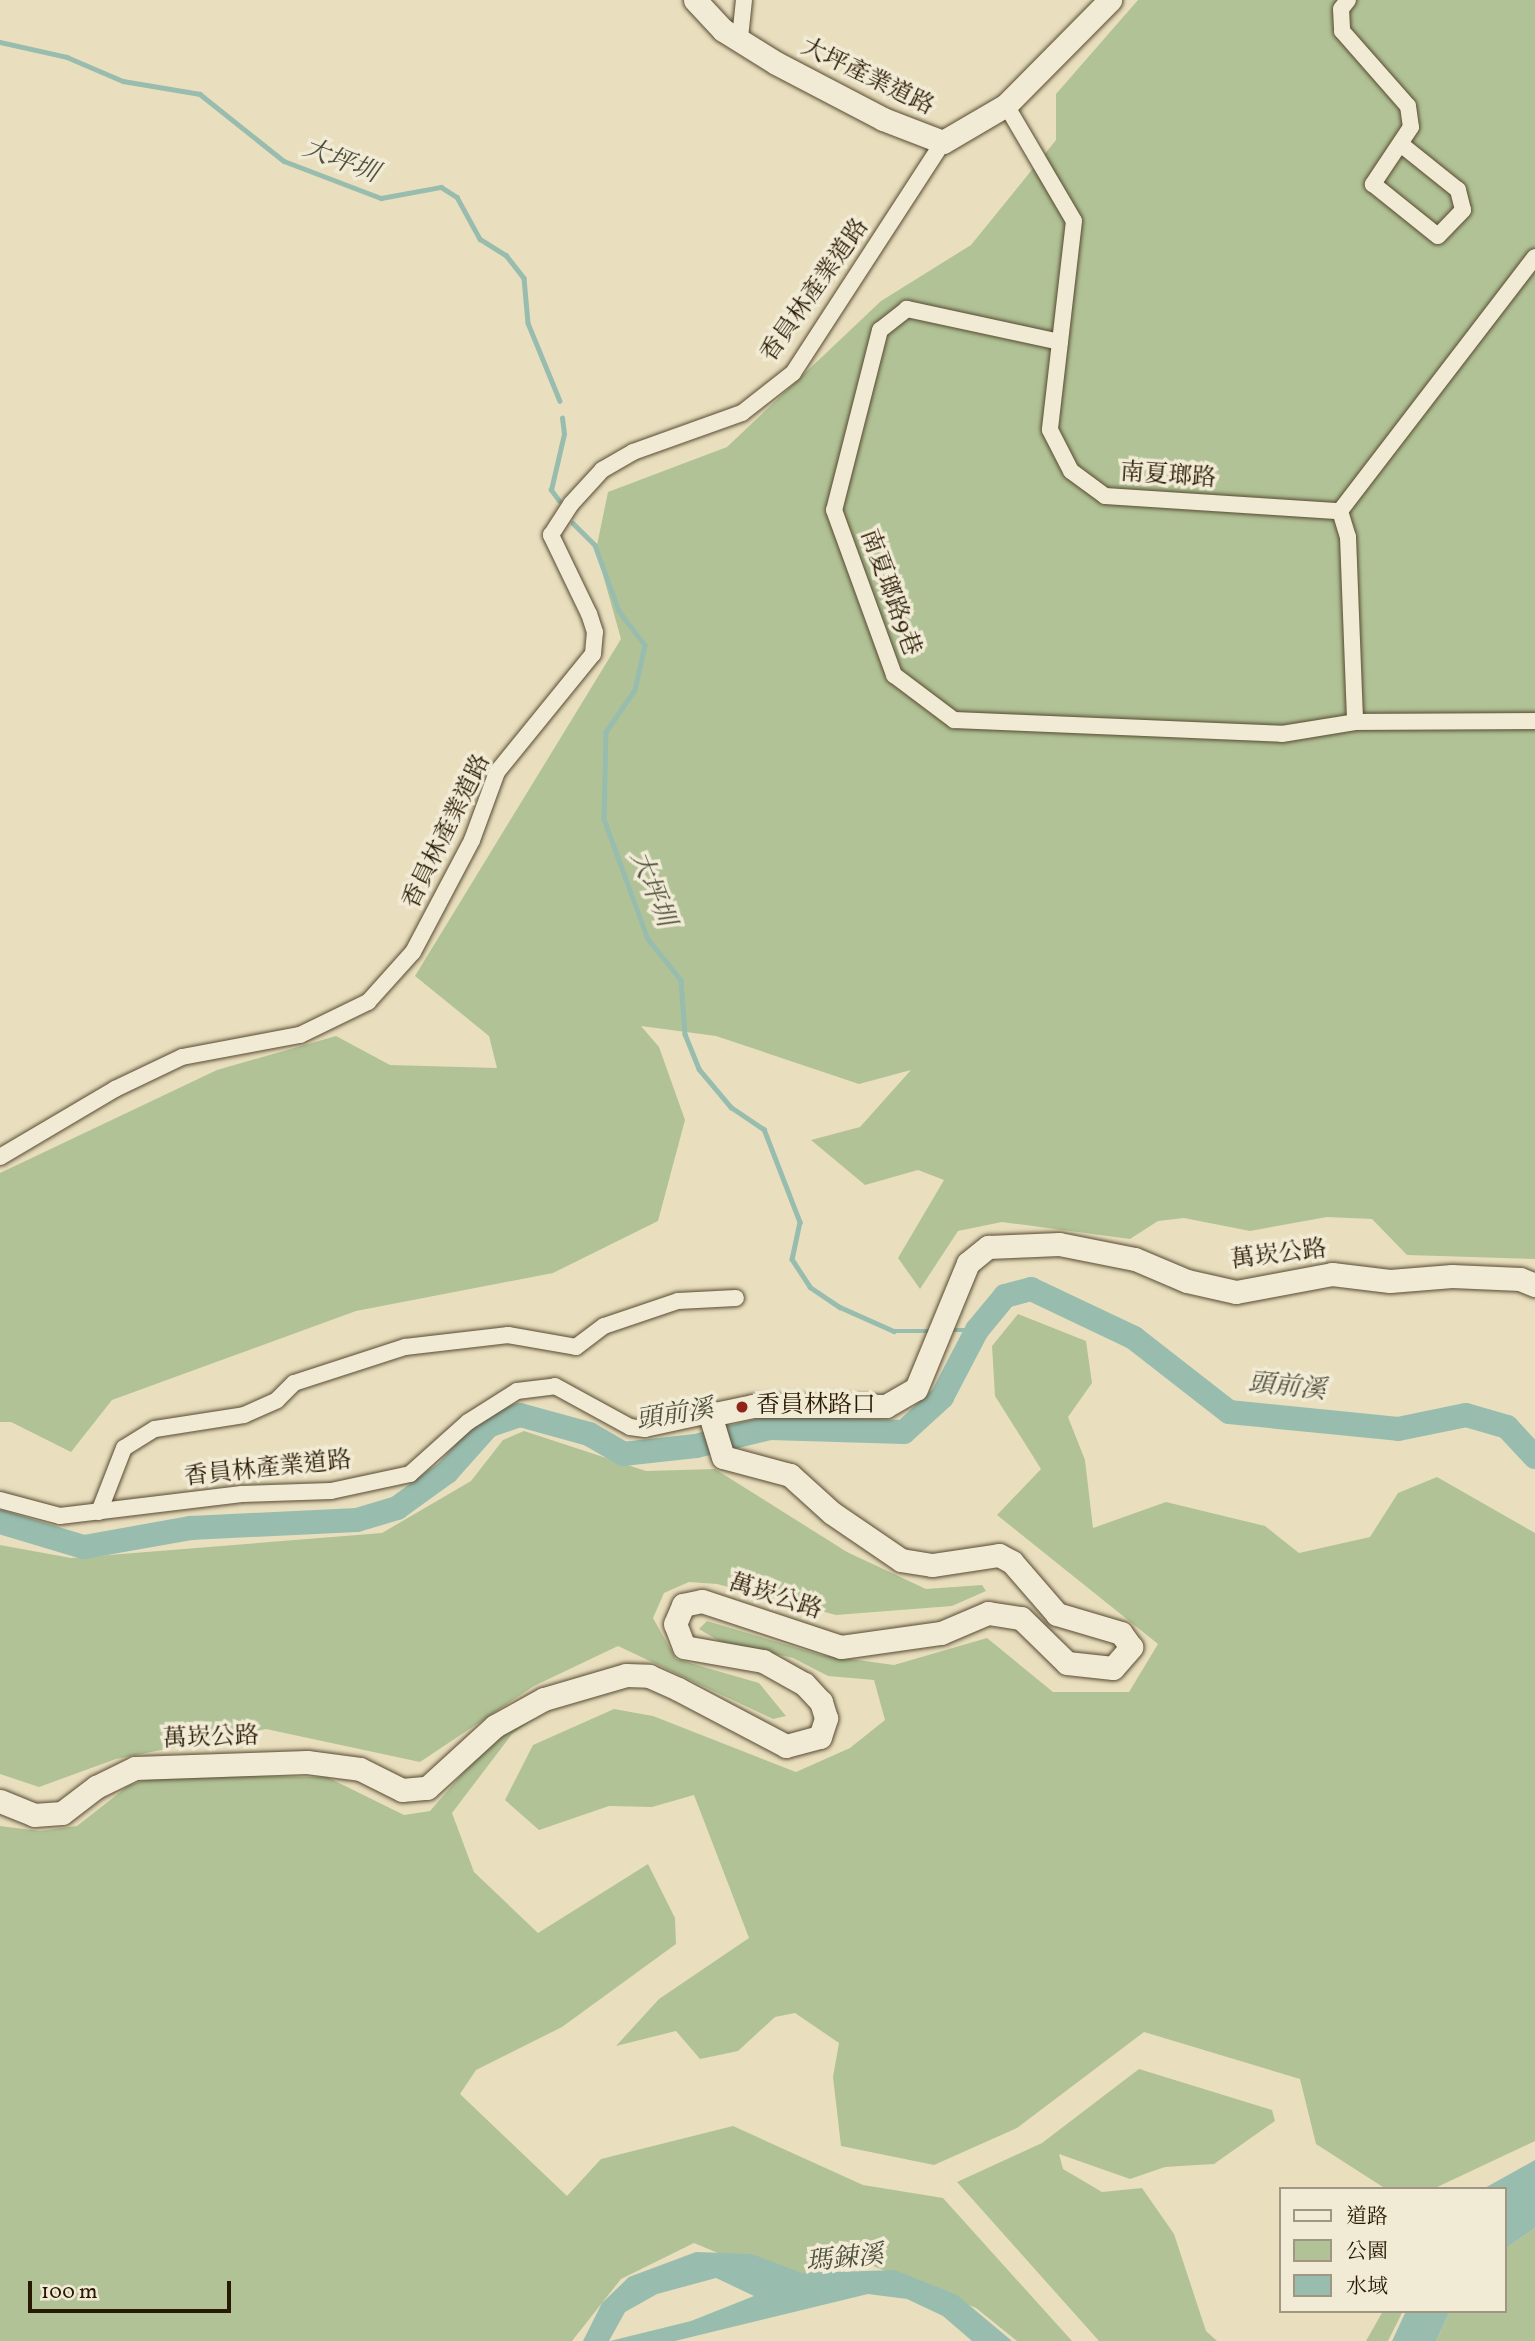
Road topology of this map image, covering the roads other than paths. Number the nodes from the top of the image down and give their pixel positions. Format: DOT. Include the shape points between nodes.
graph roads {
  1 [pos="695,0"];
  2 [pos="744,0"];
  3 [pos="1110,0"];
  4 [pos="1348,0"];
  5 [pos="740,38"];
  6 [pos="1006,105"];
  7 [pos="943,142"];
  8 [pos="1403,146"];
  9 [pos="1535,257"];
  10 [pos="1060,342"];
  11 [pos="1340,511"];
  12 [pos="1535,721"];
  13 [pos="1355,722"];
  14 [pos="0,1157"];
  15 [pos="1535,1285"];
  16 [pos="736,1298"];
  17 [pos="710,1415"];
  18 [pos="0,1500"];
  19 [pos="99,1513"];
  20 [pos="0,1801"];
  1 -- 5 [label="street, 大坪產業道路" via="723,30"];
  2 -- 5 [label="street"];
  3 -- 6 [label="street, 大坪產業道路"];
  4 -- 8 [label="street" via="1341,9 1342,31 1408,106 1411,127"];
  5 -- 7 [label="street, 大坪產業道路" via="883,119"];
  6 -- 7 [label="street, 大坪產業道路"];
  6 -- 10 [label="street, 南夏瑯路" via="1074,221"];
  7 -- 14 [label="street, 香員林產業道路" via="793,373 742,413 633,452 602,470 571,504 551,535 589,614 593,654 497,772 472,840 413,952 368,1002 300,1035 182,1057 115,1088"];
  8 -- 8 [label="street" via="1458,190 1463,211 1438,236 1373,184"];
  9 -- 11 [label="street"];
  10 -- 11 [label="street, 南夏瑯路" via="1050,430 1071,471 1105,496"];
  10 -- 13 [label="street, 南夏瑯路9巷" via="907,309 880,330 834,510 894,675 954,720 1282,734"];
  11 -- 13 [label="street" via="1348,537"];
  12 -- 13 [label="street"];
  15 -- 17 [label="street, 萬崁公路" via="1465,1276 1390,1281 1332,1274 1236,1293 1187,1281 1135,1259 1059,1244 988,1247 968,1264 916,1389 886,1406 753,1406"];
  16 -- 19 [label="street" via="678,1301 604,1326 576,1347 508,1335 405,1347 294,1383 277,1400 244,1415 155,1429 124,1448"];
  17 -- 19 [label="street, 香員林產業道路" via="645,1429 630,1427 555,1386 517,1391 468,1422 410,1474 331,1491 242,1494"];
  17 -- 20 [label="street, 萬崁公路" via="723,1457 790,1475 832,1513 901,1560 932,1565 999,1555 1012,1562 1057,1614 1121,1633 1131,1647 1129,1655 1113,1668 1097,1671 1067,1663 1021,1618 988,1613 941,1633 841,1647 702,1601 683,1605 675,1625 684,1647 763,1661 804,1684 821,1702 826,1718 820,1737 786,1745 649,1676 626,1675 544,1699 495,1726 427,1788 402,1790 360,1769 307,1762 135,1768 96,1787 62,1813 34,1815"];
  18 -- 19 [label="street, 香員林產業道路" via="60,1516"];
}
